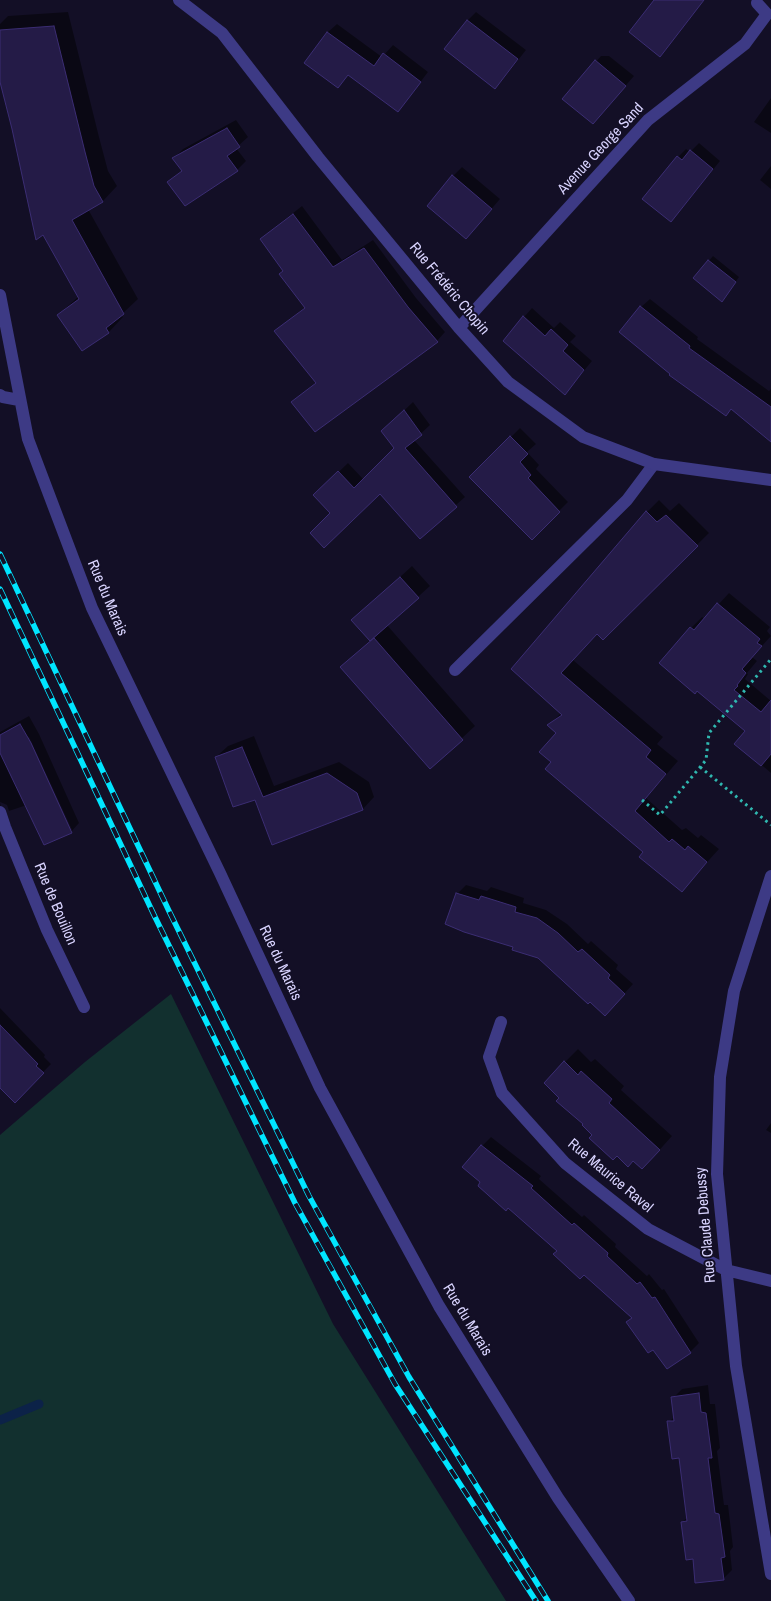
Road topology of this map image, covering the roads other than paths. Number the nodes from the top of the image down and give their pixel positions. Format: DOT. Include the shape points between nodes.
graph roads {
  1 [pos="179,0"];
  2 [pos="757,3"];
  3 [pos="0,295"];
  4 [pos="459,328"];
  5 [pos="0,395"];
  6 [pos="19,400"];
  7 [pos="654,464"];
  8 [pos="771,480"];
  9 [pos="455,670"];
  10 [pos="0,812"];
  11 [pos="771,876"];
  12 [pos="84,1007"];
  13 [pos="501,1022"];
  14 [pos="726,1270"];
  15 [pos="771,1281"];
  16 [pos="771,1574"];
  17 [pos="629,1601"];
  1 -- 4 [label="street, Rue Frédéric Chopin" via="222,33 318,157"];
  2 -- 4 [label="street, Avenue George Sand" via="767,14 746,44 648,120"];
  3 -- 6 [label="street, Rue du Marais"];
  4 -- 7 [label="street, Rue Frédéric Chopin" via="508,382 583,437"];
  5 -- 6 [label="street"];
  6 -- 17 [label="street, Rue du Marais" via="28,439 92,608 320,1088 438,1306 558,1498"];
  7 -- 8 [label="street, Rue Frédéric Chopin"];
  7 -- 9 [label="street" via="627,500"];
  10 -- 12 [label="street, Rue de Bouillon" via="47,930"];
  11 -- 14 [label="street, Rue Claude Debussy" via="734,991 720,1077 717,1174"];
  13 -- 14 [label="street, Rue Maurice Ravel" via="489,1057 502,1093 565,1163 648,1229"];
  14 -- 15 [label="street, Rue Maurice Ravel"];
  14 -- 16 [label="street, Rue Claude Debussy" via="736,1366"];
}
